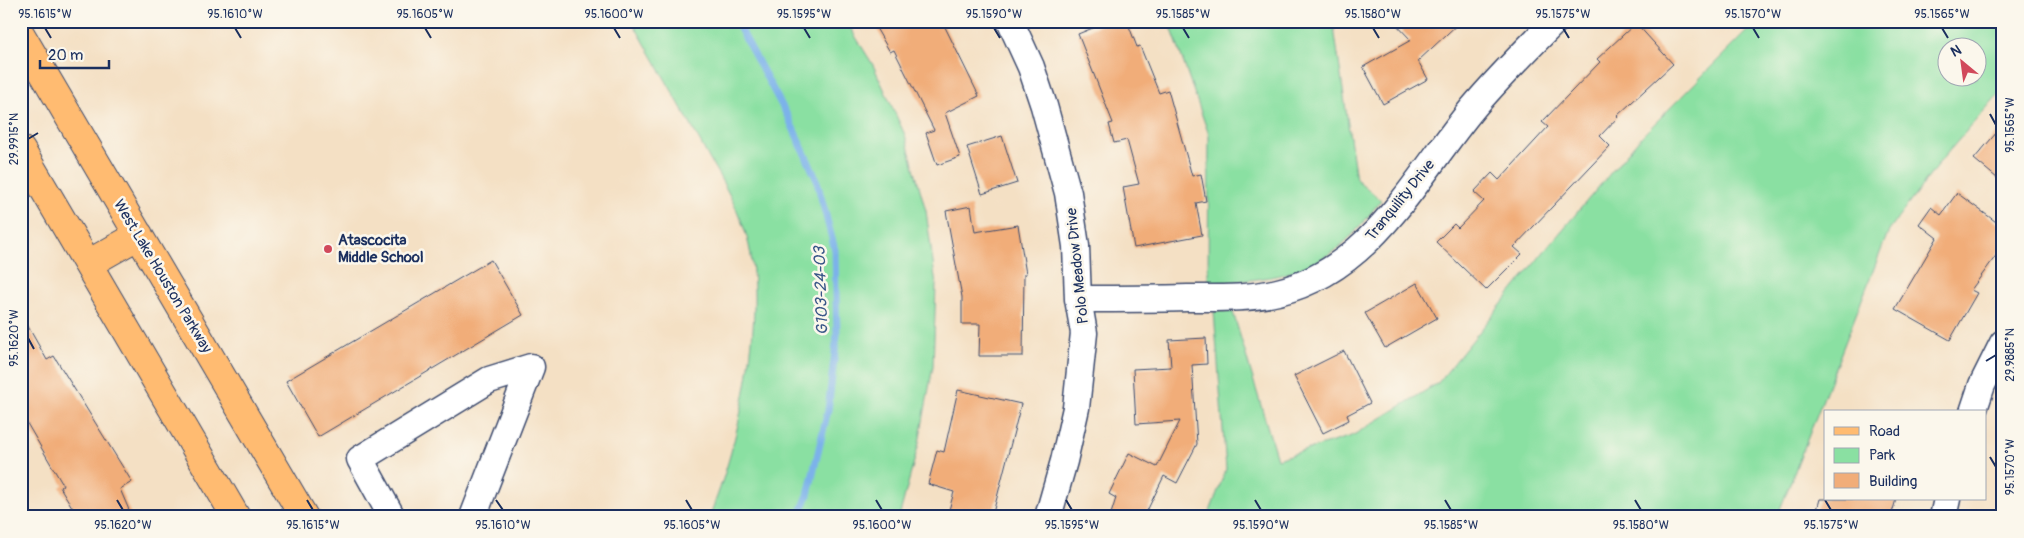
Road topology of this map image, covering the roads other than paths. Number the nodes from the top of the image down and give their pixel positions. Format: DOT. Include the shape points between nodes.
graph roads {
  1 [pos="1010,21"];
  2 [pos="1555,21"];
  3 [pos="21,35"];
  4 [pos="21,150"];
  5 [pos="139,235"];
  6 [pos="88,264"];
  7 [pos="1078,299"];
  8 [pos="2003,343"];
  9 [pos="1974,410"];
  10 [pos="1947,500"];
  11 [pos="236,517"];
  12 [pos="304,517"];
  13 [pos="392,517"];
  14 [pos="473,517"];
  15 [pos="1048,517"];
  16 [pos="1943,517"];
  1 -- 7 [label="street, Polo Meadow Drive" via="1031,67 1068,192 1076,246"];
  2 -- 7 [label="street, Tranquility Drive" via="1472,109 1387,221 1364,246 1338,266 1309,282 1279,292 1252,296"];
  3 -- 5 [label="main road, West Lake Houston Parkway"];
  4 -- 6 [label="main road"];
  5 -- 6 [label="main road"];
  5 -- 12 [label="main road, West Lake Houston Parkway"];
  6 -- 11 [label="main road"];
  7 -- 15 [label="street, Polo Meadow Drive" via="1084,333 1076,408"];
  8 -- 9 [label="street" via="1982,384"];
  10 -- 16 [label="street"];
  13 -- 14 [label="street" via="360,460 489,380 531,367"];
}
